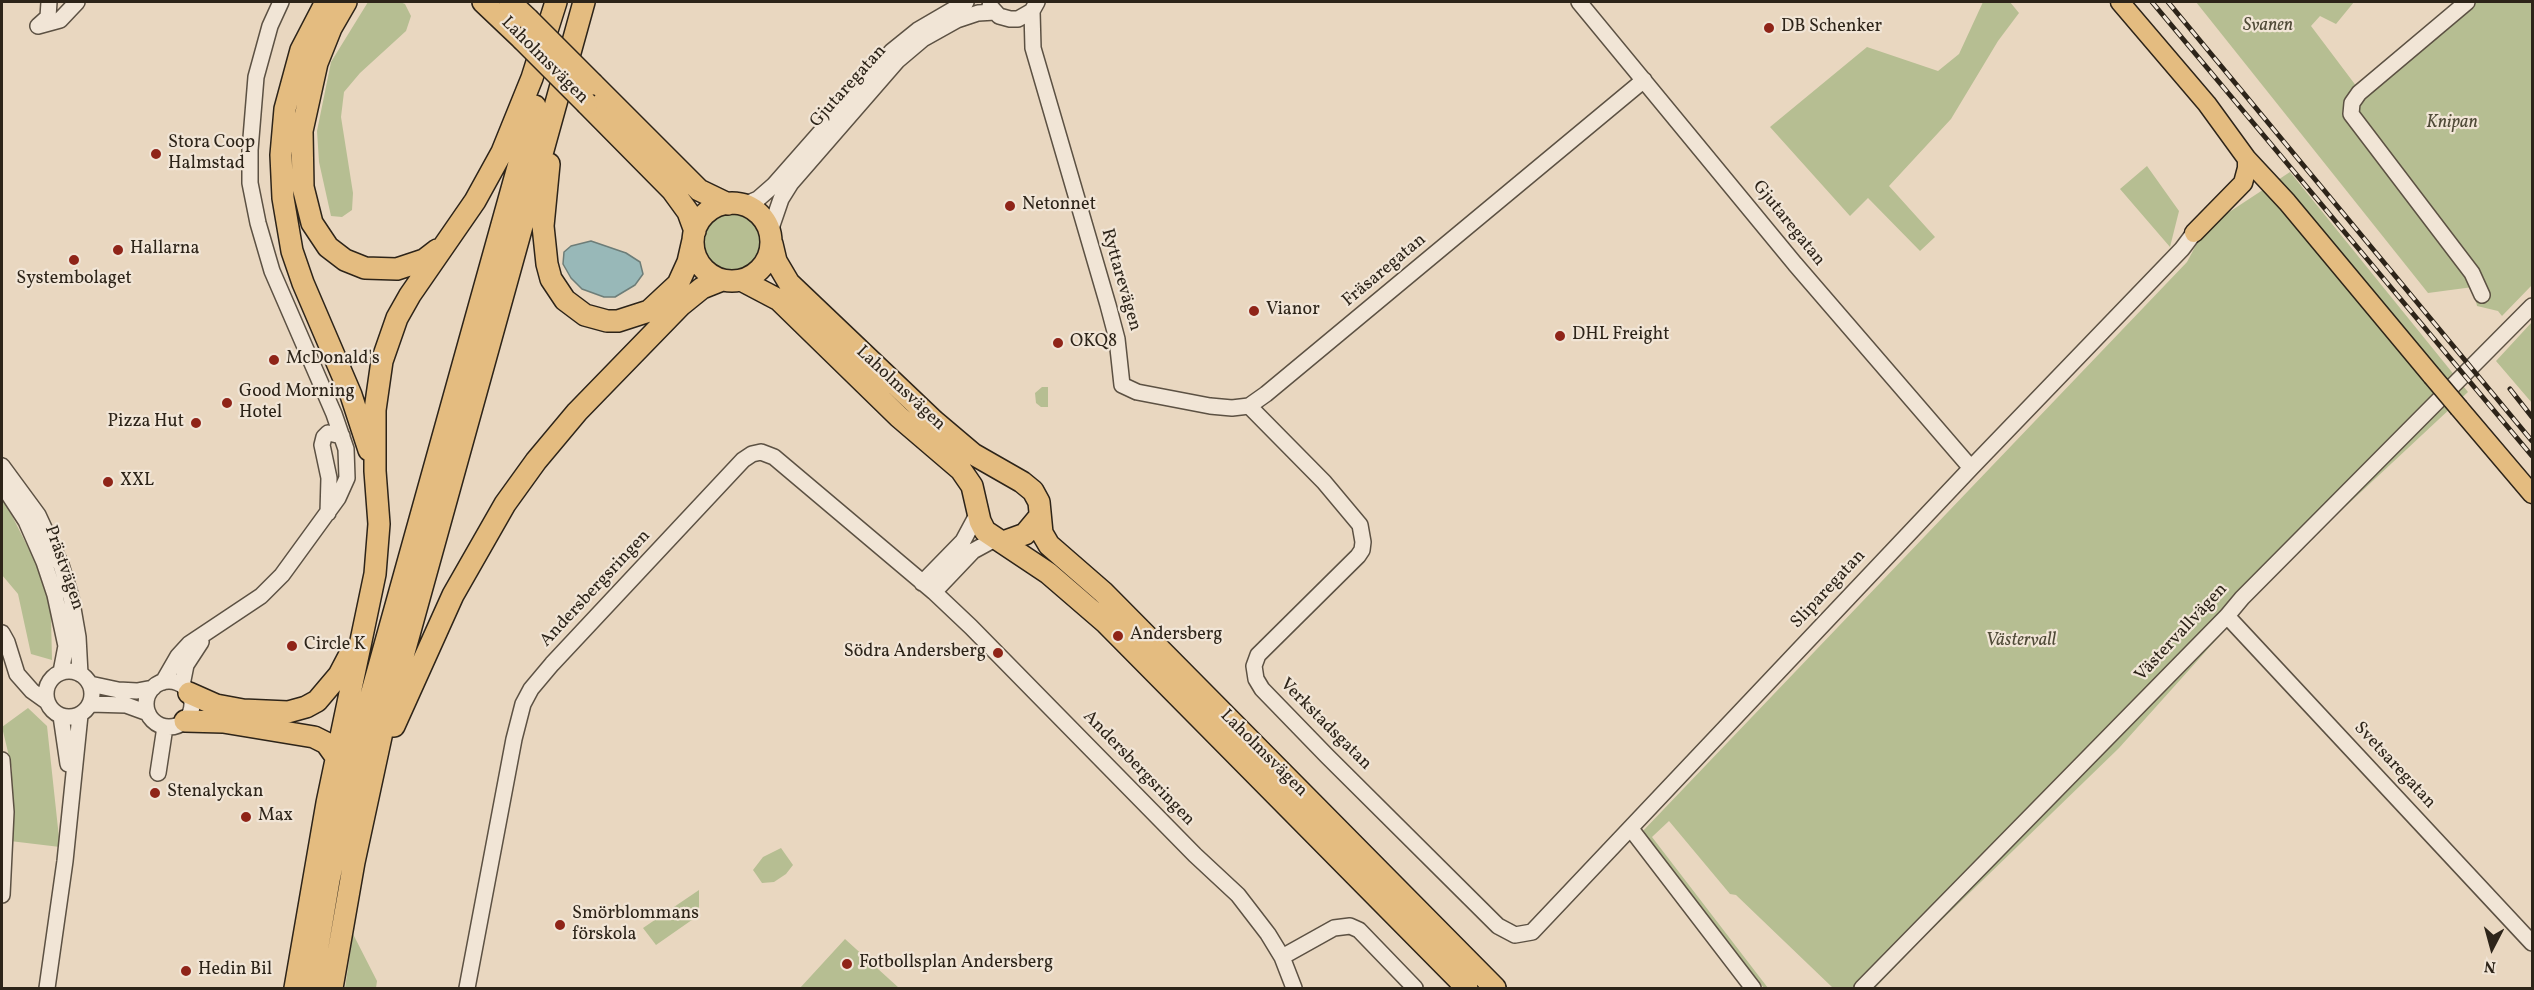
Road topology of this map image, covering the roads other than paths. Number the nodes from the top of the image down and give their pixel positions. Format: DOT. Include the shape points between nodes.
graph roads {
  1 [pos="50,2"];
  2 [pos="76,2"];
  3 [pos="281,2"];
  4 [pos="326,2"];
  5 [pos="346,2"];
  6 [pos="483,2"];
  7 [pos="510,2"];
  8 [pos="556,2"];
  9 [pos="564,2"];
  10 [pos="584,2"];
  11 [pos="966,2"];
  12 [pos="1579,2"];
  13 [pos="2120,2"];
  14 [pos="2467,2"];
  15 [pos="1035,6"];
  16 [pos="992,7"];
  17 [pos="1010,19"];
  18 [pos="525,29"];
  19 [pos="1033,48"];
  20 [pos="1644,80"];
  21 [pos="558,93"];
  22 [pos="590,94"];
  23 [pos="2247,159"];
  24 [pos="736,204"];
  25 [pos="2194,233"];
  26 [pos="694,235"];
  27 [pos="771,238"];
  28 [pos="443,246"];
  29 [pos="732,280"];
  30 [pos="2482,295"];
  31 [pos="2532,306"];
  32 [pos="1249,406"];
  33 [pos="342,436"];
  34 [pos="2,466"];
  35 [pos="1971,468"];
  36 [pos="375,471"];
  37 [pos="2,484"];
  38 [pos="2532,494"];
  39 [pos="328,513"];
  40 [pos="978,513"];
  41 [pos="1040,516"];
  42 [pos="999,540"];
  43 [pos="928,587"];
  44 [pos="2227,616"];
  45 [pos="361,632"];
  46 [pos="2,633"];
  47 [pos="207,633"];
  48 [pos="56,676"];
  49 [pos="22,679"];
  50 [pos="85,679"];
  51 [pos="158,685"];
  52 [pos="185,689"];
  53 [pos="46,701"];
  54 [pos="85,710"];
  55 [pos="148,714"];
  56 [pos="61,716"];
  57 [pos="175,724"];
  58 [pos="336,758"];
  59 [pos="2,760"];
  60 [pos="158,773"];
  61 [pos="371,779"];
  62 [pos="71,796"];
  63 [pos="1631,829"];
  64 [pos="3,863"];
  65 [pos="2,895"];
  66 [pos="2532,943"];
  67 [pos="1282,957"];
  68 [pos="46,988"];
  69 [pos="295,988"];
  70 [pos="311,988"];
  71 [pos="332,988"];
  72 [pos="467,988"];
  73 [pos="1294,988"];
  74 [pos="1415,988"];
  75 [pos="1467,988"];
  76 [pos="1496,988"];
  77 [pos="1753,988"];
  78 [pos="1862,988"];
  1 -- 2 [label="street"];
  1 -- 2 [label="street" via="48,17 38,26 60,20"];
  3 -- 33 [label="street" via="256,77 250,183 272,272"];
  4 -- 36 [label="highway" via="301,50 285,109 283,198 292,250 351,395"];
  5 -- 28 [label="highway" via="317,63 302,131 303,187 312,223 328,247 365,268 397,269 424,260"];
  6 -- 18 [label="highway, Laholmsvägen"];
  7 -- 18 [label="highway, Laholmsvägen"];
  8 -- 28 [label="highway" via="515,123 480,193"];
  9 -- 70 [label="highway" via="374,682 329,880"];
  10 -- 21 [label="highway"];
  11 -- 24 [label="street, Gjutaregatan" via="918,30 892,51 774,185 758,199"];
  12 -- 20 [label="street, Gjutaregatan"];
  13 -- 23 [label="main road" via="2207,104"];
  14 -- 30 [label="street" via="2359,93 2351,109 2353,118 2472,273"];
  15 -- 17 [label="street, Ryttarevägen" via="1026,16"];
  15 -- 19 [label="street, Ryttarevägen"];
  16 -- 17 [label="street, Ryttarevägen"];
  16 -- 27 [label="street, Gjutaregatan" via="923,39 897,62 791,183 781,199"];
  17 -- 19 [label="street, Ryttarevägen"];
  18 -- 22 [label="highway, Laholmsvägen, bridge"];
  19 -- 32 [label="street, Ryttarevägen" via="1117,339 1122,385 1137,392 1210,406"];
  20 -- 32 [label="street, Fräsaregatan"];
  20 -- 35 [label="street, Gjutaregatan" via="1795,264"];
  21 -- 26 [label="highway" via="544,236 551,279 565,300 585,315 607,321 629,319 649,311 678,284"];
  21 -- 61 [label="highway"];
  22 -- 24 [label="highway, Laholmsvägen" via="699,190"];
  22 -- 26 [label="highway, Laholmsvägen" via="672,190 688,212"];
  23 -- 25 [label="main road" via="2243,183"];
  23 -- 38 [label="main road, bridge"];
  24 -- 26 [label="highway" via="708,212"];
  24 -- 27 [label="highway, Laholmsvägen" via="760,215"];
  25 -- 35 [label="street, Sliparegatan"];
  26 -- 29 [label="highway, Laholmsvägen" via="699,263 707,272"];
  27 -- 29 [label="highway" via="769,257 762,267 753,276"];
  27 -- 41 [label="highway, Laholmsvägen" via="789,284 934,422 973,454 1033,491"];
  28 -- 36 [label="highway" via="397,318 382,361 375,410"];
  29 -- 40 [label="highway, Laholmsvägen" via="779,300 899,417 961,470 972,486"];
  29 -- 61 [label="highway" via="693,293 543,453 505,504 453,595"];
  31 -- 44 [label="street, Västervallvägen"];
  32 -- 63 [label="street, Verkstadsgatan" via="1324,482 1360,525 1363,542 1358,556 1258,655 1254,673 1262,689 1498,926 1515,934 1532,932"];
  33 -- 39 [label="street" via="348,457 347,478"];
  33 -- 39 [label="street" via="328,433 322,445 329,478"];
  34 -- 50 [label="street, Prästvägen" via="38,515 61,565 71,597"];
  35 -- 63 [label="street, Sliparegatan"];
  36 -- 45 [label="highway" via="378,550"];
  37 -- 48 [label="street, Prästvägen" via="26,521 55,595 66,646"];
  39 -- 47 [label="street" via="298,555 261,596"];
  40 -- 42 [label="highway, Laholmsvägen" via="985,531"];
  40 -- 43 [label="street" via="963,541"];
  41 -- 42 [label="highway" via="1025,534"];
  41 -- 76 [label="highway, Laholmsvägen" via="1045,539 1057,553 1103,592"];
  42 -- 43 [label="street" via="973,551"];
  42 -- 75 [label="highway, Laholmsvägen" via="1048,573 1106,623"];
  43 -- 67 [label="street, Andersbergsringen" via="1238,895"];
  43 -- 72 [label="street, Andersbergsringen" via="774,457 761,452 742,460 552,664 523,704"];
  44 -- 66 [label="street, Svetsaregatan"];
  44 -- 78 [label="street, Västervallvägen"];
  45 -- 52 [label="highway" via="339,675 317,701 306,707 269,713 243,710 216,705"];
  45 -- 58 [label="highway"];
  46 -- 49 [label="street" via="14,669"];
  47 -- 51 [label="street" via="189,644"];
  47 -- 52 [label="street" via="186,665"];
  48 -- 49 [label="street" via="42,681"];
  48 -- 50 [label="street" via="74,671"];
  48 -- 53 [label="street, Prästvägen" via="46,690"];
  49 -- 53 [label="street"];
  50 -- 51 [label="street" via="118,690 136,691"];
  50 -- 54 [label="street, Prästvägen" via="92,698"];
  51 -- 52 [label="street" via="169,681"];
  51 -- 55 [label="street" via="147,700"];
  52 -- 57 [label="street" via="191,711"];
  53 -- 56 [label="street"];
  54 -- 55 [label="street" via="126,705"];
  54 -- 56 [label="street" via="67,718"];
  54 -- 62 [label="street, Prästvägen"];
  55 -- 57 [label="street" via="158,724"];
  56 -- 62 [label="street, Prästvägen"];
  57 -- 58 [label="highway" via="223,722 314,737 326,743"];
  57 -- 60 [label="street"];
  58 -- 69 [label="highway"];
  59 -- 64 [label="street" via="6,812"];
  61 -- 71 [label="highway"];
  62 -- 68 [label="street, Prästvägen"];
  63 -- 77 [label="street"];
  64 -- 65 [label="street"];
  67 -- 73 [label="street, Andersbergsringen"];
  67 -- 74 [label="street" via="1334,928 1350,926 1359,930"];
}
